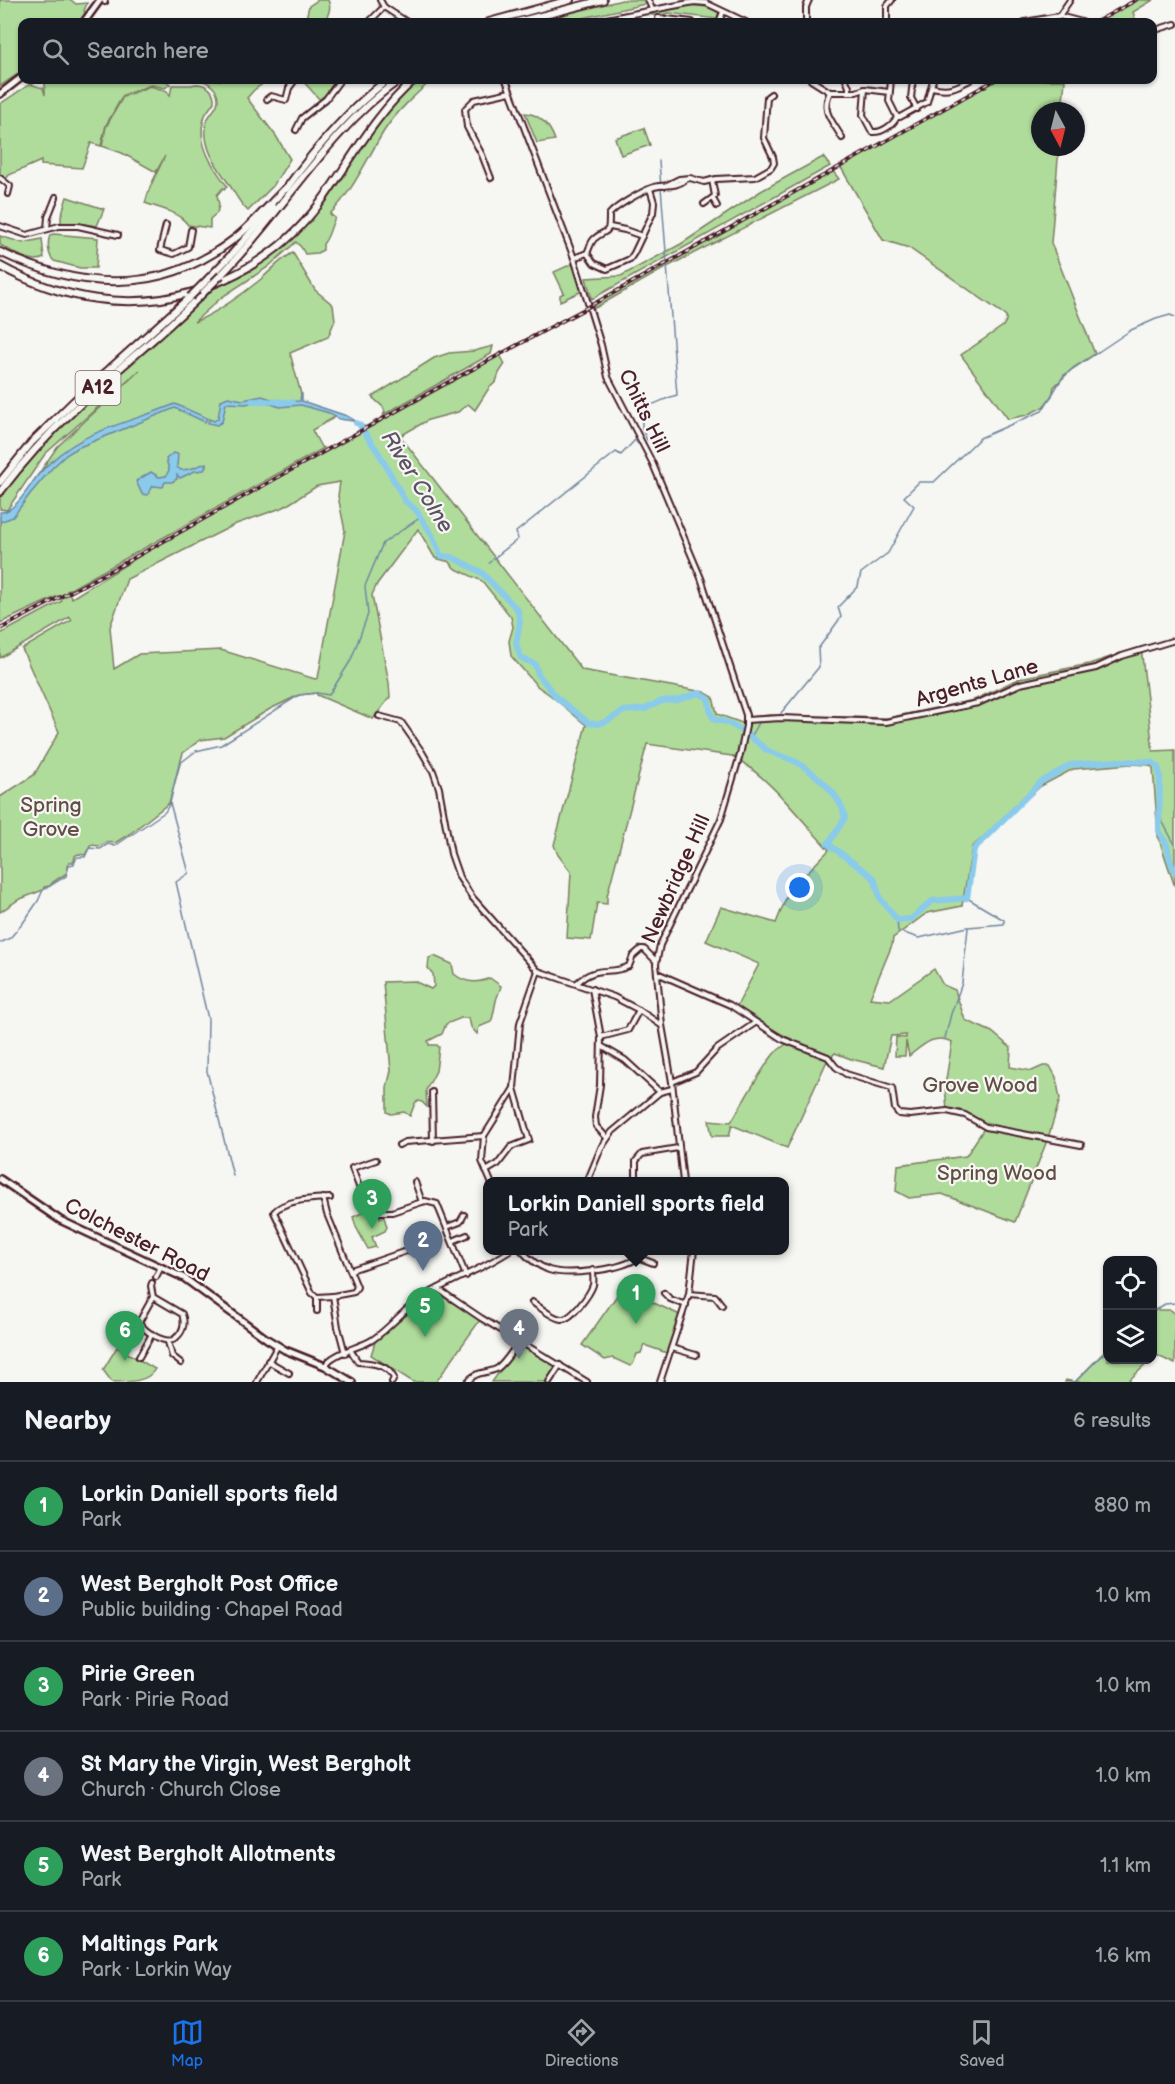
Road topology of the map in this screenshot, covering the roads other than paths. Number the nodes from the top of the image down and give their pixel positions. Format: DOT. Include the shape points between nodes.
graph roads {
  1 [pos="380,0"];
  2 [pos="570,0"];
  3 [pos="603,0"];
  4 [pos="809,0"];
  5 [pos="892,0"];
  6 [pos="1070,0"];
  7 [pos="103,1"];
  8 [pos="650,4"];
  9 [pos="384,7"];
  10 [pos="723,12"];
  11 [pos="1059,16"];
  12 [pos="88,18"];
  13 [pos="373,18"];
  14 [pos="401,18"];
  15 [pos="504,18"];
  16 [pos="533,18"];
  17 [pos="604,18"];
  18 [pos="721,18"];
  19 [pos="737,18"];
  20 [pos="806,18"];
  21 [pos="887,18"];
  22 [pos="1048,18"];
  23 [pos="1067,18"];
  24 [pos="1175,24"];
  25 [pos="1157,29"];
  26 [pos="18,80"];
  27 [pos="292,84"];
  28 [pos="337,84"];
  29 [pos="383,84"];
  30 [pos="394,84"];
  31 [pos="410,84"];
  32 [pos="507,84"];
  33 [pos="817,84"];
  34 [pos="848,84"];
  35 [pos="890,84"];
  36 [pos="913,84"];
  37 [pos="932,84"];
  38 [pos="962,84"];
  39 [pos="932,87"];
  40 [pos="865,89"];
  41 [pos="510,92"];
  42 [pos="830,92"];
  43 [pos="849,92"];
  44 [pos="889,92"];
  45 [pos="0,94"];
  46 [pos="768,95"];
  47 [pos="267,99"];
  48 [pos="917,109"];
  49 [pos="897,117"];
  50 [pos="296,130"];
  51 [pos="842,138"];
  52 [pos="0,178"];
  53 [pos="491,178"];
  54 [pos="712,180"];
  55 [pos="287,187"];
  56 [pos="650,189"];
  57 [pos="8,194"];
  58 [pos="56,197"];
  59 [pos="713,199"];
  60 [pos="704,204"];
  61 [pos="717,206"];
  62 [pos="166,225"];
  63 [pos="0,226"];
  64 [pos="610,228"];
  65 [pos="47,229"];
  66 [pos="191,230"];
  67 [pos="118,235"];
  68 [pos="642,236"];
  69 [pos="0,252"];
  70 [pos="587,253"];
  71 [pos="574,258"];
  72 [pos="0,266"];
  73 [pos="0,482"];
  74 [pos="0,492"];
  75 [pos="1175,640"];
  76 [pos="379,716"];
  77 [pos="746,720"];
  78 [pos="656,961"];
  79 [pos="538,971"];
  80 [pos="657,974"];
  81 [pos="582,978"];
  82 [pos="577,983"];
  83 [pos="590,988"];
  84 [pos="639,1010"];
  85 [pos="755,1023"];
  86 [pos="662,1025"];
  87 [pos="601,1037"];
  88 [pos="601,1047"];
  89 [pos="672,1082"];
  90 [pos="514,1088"];
  91 [pos="673,1088"];
  92 [pos="432,1092"];
  93 [pos="660,1092"];
  94 [pos="405,1136"];
  95 [pos="484,1136"];
  96 [pos="607,1138"];
  97 [pos="433,1141"];
  98 [pos="405,1142"];
  99 [pos="399,1145"];
  100 [pos="1081,1145"];
  101 [pos="678,1148"];
  102 [pos="376,1160"];
  103 [pos="486,1171"];
  104 [pos="489,1177"];
  105 [pos="589,1177"];
  106 [pos="636,1177"];
  107 [pos="682,1177"];
  108 [pos="0,1179"];
  109 [pos="415,1182"];
  110 [pos="323,1198"];
  111 [pos="330,1198"];
  112 [pos="422,1202"];
  113 [pos="464,1215"];
  114 [pos="447,1227"];
  115 [pos="467,1235"];
  116 [pos="453,1241"];
  117 [pos="421,1246"];
  118 [pos="505,1255"];
  119 [pos="525,1255"];
  120 [pos="694,1255"];
  121 [pos="637,1257"];
  122 [pos="653,1263"];
  123 [pos="162,1266"];
  124 [pos="351,1270"];
  125 [pos="593,1270"];
  126 [pos="466,1276"];
  127 [pos="156,1277"];
  128 [pos="152,1283"];
  129 [pos="438,1289"];
  130 [pos="664,1293"];
  131 [pos="689,1294"];
  132 [pos="333,1296"];
  133 [pos="153,1297"];
  134 [pos="317,1297"];
  135 [pos="532,1302"];
  136 [pos="686,1305"];
  137 [pos="722,1305"];
  138 [pos="317,1311"];
  139 [pos="126,1321"];
  140 [pos="139,1322"];
  141 [pos="152,1334"];
  142 [pos="520,1341"];
  143 [pos="168,1342"];
  144 [pos="278,1346"];
  145 [pos="672,1348"];
  146 [pos="351,1351"];
  147 [pos="345,1353"];
  148 [pos="696,1355"];
  149 [pos="139,1357"];
  150 [pos="268,1361"];
  151 [pos="181,1363"];
  152 [pos="560,1365"];
  153 [pos="325,1366"];
  154 [pos="290,1373"];
  155 [pos="257,1382"];
  156 [pos="352,1382"];
  157 [pos="392,1382"];
  158 [pos="467,1382"];
  159 [pos="549,1382"];
  160 [pos="587,1382"];
  161 [pos="660,1382"];
  1 -- 9 [label="street"];
  2 -- 15 [label="highway"];
  3 -- 16 [label="highway"];
  4 -- 20 [label="street"];
  5 -- 21 [label="street" via="886,6"];
  6 -- 11 [label="street"];
  7 -- 12 [label="main road"];
  8 -- 10 [label="street" via="706,3"];
  8 -- 17 [label="street"];
  9 -- 13 [label="street"];
  9 -- 14 [label="street"];
  10 -- 18 [label="street"];
  10 -- 19 [label="street"];
  11 -- 22 [label="street"];
  11 -- 23 [label="street"];
  24 -- 25 [label="street"];
  26 -- 45 [label="main road"];
  27 -- 47 [label="street" via="286,100 271,96"];
  28 -- 50 [label="street" via="302,118"];
  29 -- 55 [label="highway, A12" via="346,117"];
  30 -- 74 [label="highway, A12, bridge" via="350,123 221,275 75,409"];
  31 -- 72 [label="highway" via="378,117 306,221 269,254 227,279 170,297 113,301 54,290"];
  32 -- 41 [label="street, Chitts Hill"];
  33 -- 42 [label="street"];
  34 -- 43 [label="street"];
  35 -- 44 [label="street"];
  36 -- 48 [label="street" via="911,98"];
  37 -- 39 [label="street"];
  38 -- 39 [label="street" via="953,89"];
  39 -- 48 [label="street" via="927,102"];
  40 -- 43 [label="street"];
  40 -- 44 [label="street"];
  40 -- 49 [label="street" via="862,114 872,132 888,127"];
  41 -- 53 [label="street" via="474,100 464,112"];
  41 -- 71 [label="street, Chitts Hill"];
  42 -- 43 [label="street"];
  42 -- 51 [label="street" via="825,104"];
  44 -- 49 [label="street"];
  46 -- 54 [label="street" via="764,138 773,166 754,177"];
  48 -- 49 [label="street"];
  52 -- 57 [label="street" via="10,186"];
  54 -- 56 [label="street" via="690,178"];
  54 -- 59 [label="street" via="716,193"];
  55 -- 69 [label="highway, A12" via="226,245 191,265 159,275 117,281 77,279 42,270"];
  55 -- 73 [label="highway, A12, bridge" via="208,279 74,401 32,442"];
  56 -- 64 [label="street" via="611,212"];
  56 -- 68 [label="street" via="654,208"];
  58 -- 65 [label="street"];
  59 -- 60 [label="street"];
  59 -- 61 [label="street"];
  62 -- 66 [label="street" via="160,250 174,254 188,247"];
  63 -- 65 [label="street" via="27,235"];
  64 -- 68 [label="street"];
  64 -- 70 [label="street" via="593,240"];
  65 -- 67 [label="street" via="78,226"];
  68 -- 70 [label="street" via="632,257 612,268 602,268"];
  70 -- 71 [label="street"];
  71 -- 77 [label="street, Chitts Hill" via="608,377 652,462 701,578"];
  75 -- 77 [label="street, Argents Lane" via="1096,668 1020,684 978,703 886,722"];
  76 -- 79 [label="street" via="401,722 422,752 436,780 450,854 459,877"];
  77 -- 78 [label="street, Newbridge Hill" via="721,819 660,945"];
  78 -- 80 [label="street, Newbridge Hill"];
  78 -- 81 [label="street" via="641,949 623,969 596,970"];
  79 -- 82 [label="street"];
  79 -- 90 [label="street" via="520,1023"];
  80 -- 85 [label="street" via="722,1001"];
  80 -- 86 [label="street, Newbridge Hill"];
  81 -- 82 [label="street"];
  81 -- 83 [label="street"];
  82 -- 83 [label="street"];
  83 -- 84 [label="street"];
  83 -- 87 [label="street"];
  84 -- 86 [label="street"];
  84 -- 87 [label="street" via="628,1030"];
  85 -- 89 [label="street" via="717,1049 696,1072"];
  85 -- 100 [label="street" via="782,1040 828,1057 846,1074 892,1088 894,1109 900,1114 947,1111 986,1127"];
  86 -- 89 [label="street, Newbridge Hill"];
  87 -- 88 [label="street"];
  88 -- 93 [label="street" via="625,1060"];
  88 -- 96 [label="street" via="595,1117 596,1126"];
  89 -- 91 [label="street, Newbridge Hill"];
  90 -- 95 [label="street"];
  90 -- 103 [label="street" via="529,1140 511,1147 498,1164"];
  91 -- 93 [label="street"];
  91 -- 101 [label="street, Newbridge Hill"];
  92 -- 97 [label="street"];
  93 -- 96 [label="street"];
  94 -- 98 [label="street"];
  95 -- 97 [label="street"];
  95 -- 103 [label="street" via="481,1157"];
  96 -- 105 [label="street"];
  97 -- 98 [label="street"];
  98 -- 99 [label="street"];
  101 -- 106 [label="street" via="642,1154 636,1161"];
  101 -- 107 [label="street, Newbridge Hill"];
  102 -- 112 [label="street" via="352,1168 363,1197 375,1210 392,1212"];
  103 -- 104 [label="street"];
  108 -- 123 [label="main road, Colchester Road" via="60,1220"];
  109 -- 112 [label="street"];
  110 -- 111 [label="street"];
  110 -- 124 [label="street"];
  110 -- 134 [label="street" via="289,1204 274,1212"];
  112 -- 114 [label="street" via="437,1204"];
  113 -- 114 [label="street" via="460,1222"];
  114 -- 116 [label="street"];
  115 -- 116 [label="street"];
  116 -- 126 [label="street"];
  117 -- 124 [label="street"];
  118 -- 126 [label="street"];
  119 -- 125 [label="street" via="550,1270"];
  120 -- 131 [label="street"];
  121 -- 122 [label="street"];
  121 -- 125 [label="street" via="626,1264"];
  123 -- 127 [label="street"];
  123 -- 144 [label="main road, Colchester Road" via="195,1285"];
  124 -- 132 [label="street" via="356,1291"];
  125 -- 135 [label="street" via="591,1290 567,1319 557,1318"];
  126 -- 129 [label="street"];
  128 -- 133 [label="street"];
  129 -- 142 [label="street"];
  129 -- 146 [label="street" via="412,1305 381,1334"];
  130 -- 136 [label="street"];
  131 -- 136 [label="street"];
  131 -- 137 [label="street" via="715,1296"];
  132 -- 134 [label="street"];
  132 -- 147 [label="street"];
  133 -- 140 [label="street"];
  133 -- 143 [label="street" via="184,1317 182,1331"];
  134 -- 138 [label="street"];
  136 -- 145 [label="street"];
  139 -- 140 [label="street"];
  140 -- 141 [label="street"];
  141 -- 143 [label="street"];
  141 -- 149 [label="street"];
  142 -- 152 [label="street"];
  142 -- 158 [label="street" via="500,1366 476,1373"];
  143 -- 151 [label="street" via="172,1356"];
  144 -- 150 [label="street"];
  144 -- 153 [label="main road, Colchester Road"];
  145 -- 148 [label="street"];
  145 -- 161 [label="street"];
  146 -- 147 [label="street"];
  146 -- 157 [label="street" via="358,1362 376,1364 391,1373"];
  147 -- 153 [label="street" via="330,1359"];
  150 -- 154 [label="street"];
  150 -- 155 [label="street"];
  152 -- 159 [label="street"];
  152 -- 160 [label="street"];
  153 -- 156 [label="main road, Colchester Road"];
}
